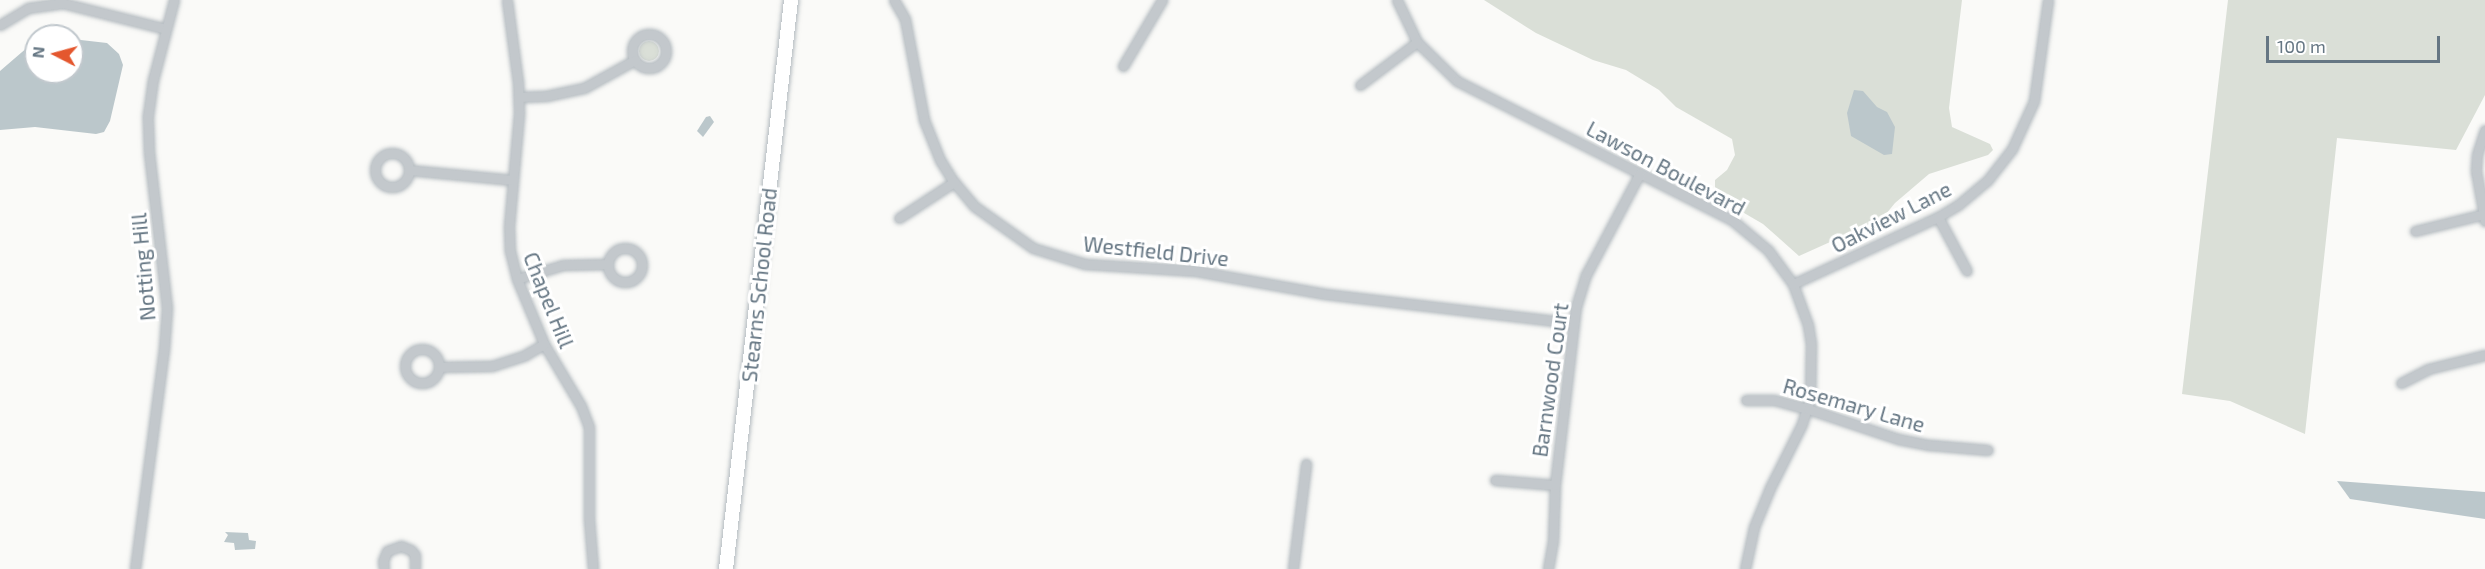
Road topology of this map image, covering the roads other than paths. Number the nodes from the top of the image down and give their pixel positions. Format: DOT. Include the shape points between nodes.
graph roads {
  1 [pos="174,0"];
  2 [pos="507,0"];
  3 [pos="791,0"];
  4 [pos="894,0"];
  5 [pos="1161,0"];
  6 [pos="1397,0"];
  7 [pos="2048,0"];
  8 [pos="0,25"];
  9 [pos="166,29"];
  10 [pos="1418,42"];
  11 [pos="635,60"];
  12 [pos="1123,66"];
  13 [pos="1360,85"];
  14 [pos="519,97"];
  15 [pos="2485,130"];
  16 [pos="409,170"];
  17 [pos="1640,174"];
  18 [pos="513,180"];
  19 [pos="954,182"];
  20 [pos="1938,217"];
  21 [pos="2484,217"];
  22 [pos="899,218"];
  23 [pos="2415,231"];
  24 [pos="608,264"];
  25 [pos="1967,271"];
  26 [pos="517,279"];
  27 [pos="1793,285"];
  28 [pos="1572,323"];
  29 [pos="544,344"];
  30 [pos="2485,355"];
  31 [pos="439,367"];
  32 [pos="2401,383"];
  33 [pos="1746,400"];
  34 [pos="1808,409"];
  35 [pos="1988,450"];
  36 [pos="1306,464"];
  37 [pos="1496,480"];
  38 [pos="1555,485"];
  39 [pos="135,569"];
  40 [pos="384,569"];
  41 [pos="415,569"];
  42 [pos="593,569"];
  43 [pos="726,569"];
  44 [pos="1293,569"];
  45 [pos="1548,569"];
  46 [pos="1745,569"];
  1 -- 9 [label="street, Notting Hill"];
  2 -- 14 [label="street, Chapel Hill"];
  3 -- 43 [label="main road, Stearns School Road"];
  4 -- 19 [label="street, Westfield Drive" via="905,19 924,120 940,160"];
  5 -- 12 [label="street"];
  6 -- 10 [label="street, Lawson Boulevard"];
  7 -- 20 [label="street, Oakview Lane" via="2039,76 2023,129 1988,181"];
  8 -- 9 [label="street" via="28,8 62,3"];
  9 -- 39 [label="street, Notting Hill" via="147,124 166,285 166,333"];
  10 -- 13 [label="street"];
  10 -- 17 [label="street, Lawson Boulevard" via="1441,67 1473,90"];
  11 -- 14 [label="street" via="584,88"];
  14 -- 18 [label="street, Chapel Hill"];
  15 -- 21 [label="street" via="2476,171"];
  16 -- 18 [label="street"];
  17 -- 27 [label="street, Lawson Boulevard" via="1732,220 1768,250"];
  17 -- 28 [label="street, Barnwood Court" via="1586,275"];
  18 -- 26 [label="street, Chapel Hill" via="509,238"];
  19 -- 22 [label="street"];
  19 -- 28 [label="street, Westfield Drive" via="974,206 1014,237 1043,252 1085,264 1196,272 1325,294"];
  20 -- 25 [label="street"];
  20 -- 27 [label="street, Oakview Lane"];
  21 -- 23 [label="street"];
  24 -- 26 [label="street" via="563,265"];
  26 -- 29 [label="street, Chapel Hill"];
  27 -- 34 [label="street, Lawson Boulevard" via="1811,344"];
  28 -- 38 [label="street, Barnwood Court"];
  29 -- 31 [label="street" via="492,366"];
  29 -- 42 [label="street, Chapel Hill" via="589,427"];
  30 -- 32 [label="street" via="2428,369"];
  33 -- 34 [label="street, Rosemary Lane" via="1774,400"];
  34 -- 35 [label="street, Rosemary Lane" via="1898,439"];
  34 -- 46 [label="street, Lawson Boulevard" via="1754,527"];
  36 -- 44 [label="street"];
  37 -- 38 [label="street"];
  38 -- 45 [label="street, Barnwood Court"];
  40 -- 41 [label="street" via="387,551 401,546 415,555"];
}
